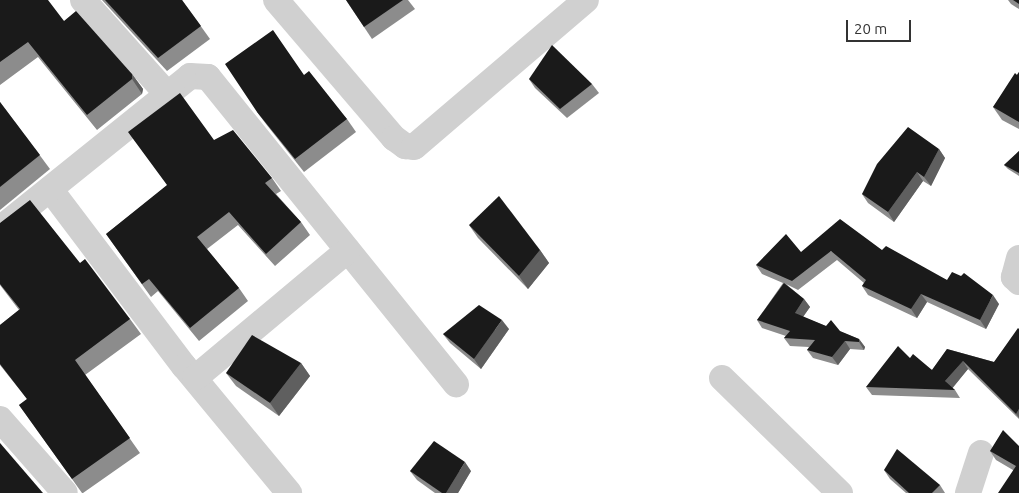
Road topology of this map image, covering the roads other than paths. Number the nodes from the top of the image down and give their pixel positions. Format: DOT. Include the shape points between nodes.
graph roads {
  1 [pos="83,0"];
  2 [pos="276,0"];
  3 [pos="586,0"];
  4 [pos="168,95"];
  5 [pos="50,189"];
  6 [pos="0,229"];
  7 [pos="348,250"];
  8 [pos="1019,258"];
  9 [pos="1019,282"];
  10 [pos="195,378"];
  11 [pos="722,378"];
  12 [pos="456,384"];
  13 [pos="0,419"];
  14 [pos="981,453"];
  15 [pos="65,493"];
  16 [pos="289,493"];
  17 [pos="840,493"];
  18 [pos="968,493"];
  1 -- 4 [label="street"];
  2 -- 3 [label="street" via="394,138 405,146 414,147"];
  4 -- 5 [label="street"];
  4 -- 7 [label="street" via="190,76 208,77"];
  5 -- 6 [label="street"];
  5 -- 10 [label="street"];
  7 -- 10 [label="street"];
  7 -- 12 [label="street"];
  8 -- 9 [label="street" via="1014,277"];
  10 -- 16 [label="street"];
  11 -- 17 [label="street"];
  13 -- 15 [label="street"];
  14 -- 18 [label="street"];
}
